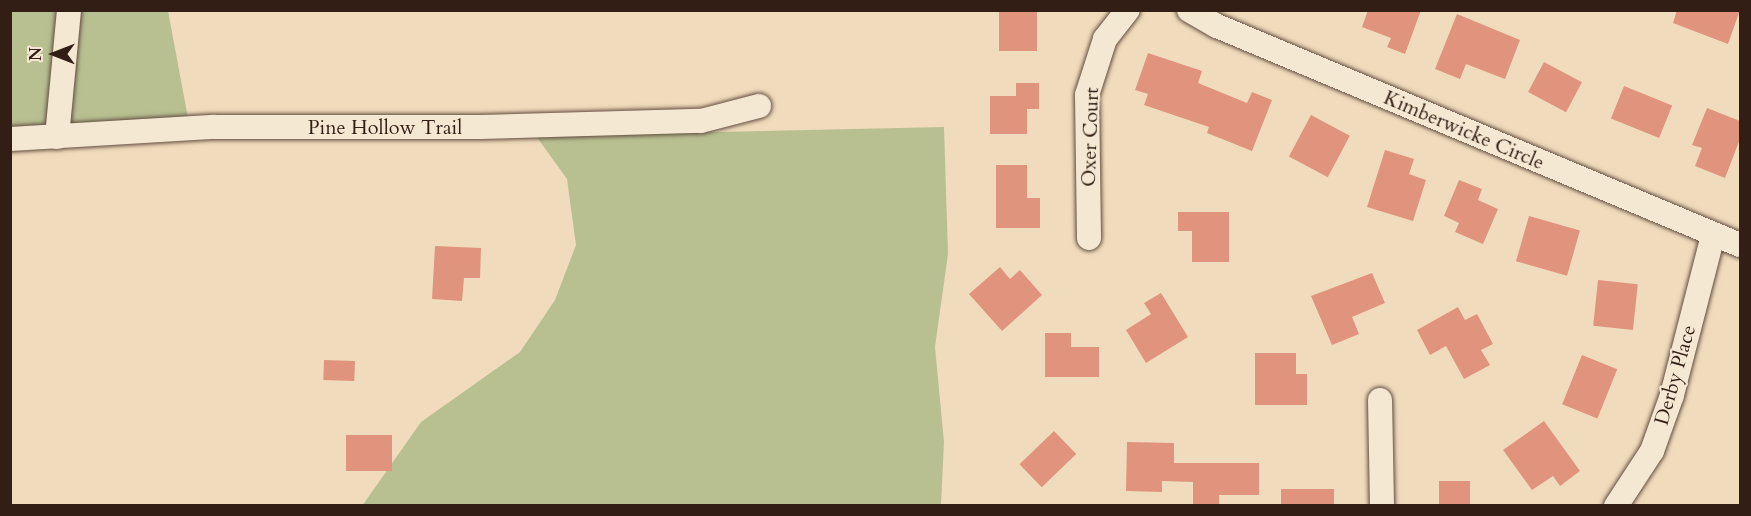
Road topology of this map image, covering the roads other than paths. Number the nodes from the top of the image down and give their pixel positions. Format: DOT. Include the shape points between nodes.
graph roads {
  1 [pos="69,10"];
  2 [pos="1128,10"];
  3 [pos="1189,10"];
  4 [pos="759,106"];
  5 [pos="57,137"];
  6 [pos="10,139"];
  7 [pos="1713,235"];
  8 [pos="1089,238"];
  9 [pos="1740,245"];
  10 [pos="1380,400"];
  11 [pos="1382,506"];
  12 [pos="1616,506"];
  1 -- 5 [label="street"];
  2 -- 8 [label="street, Oxer Court" via="1105,39 1088,95"];
  3 -- 7 [label="street, Kimberwicke Circle" via="1216,26"];
  4 -- 5 [label="street, Pine Hollow Trail" via="701,121 480,127 215,127"];
  5 -- 6 [label="street, Pine Hollow Trail"];
  7 -- 9 [label="street, Kimberwicke Circle"];
  7 -- 12 [label="street, Derby Place" via="1672,395 1652,451"];
  10 -- 11 [label="street"];
}
